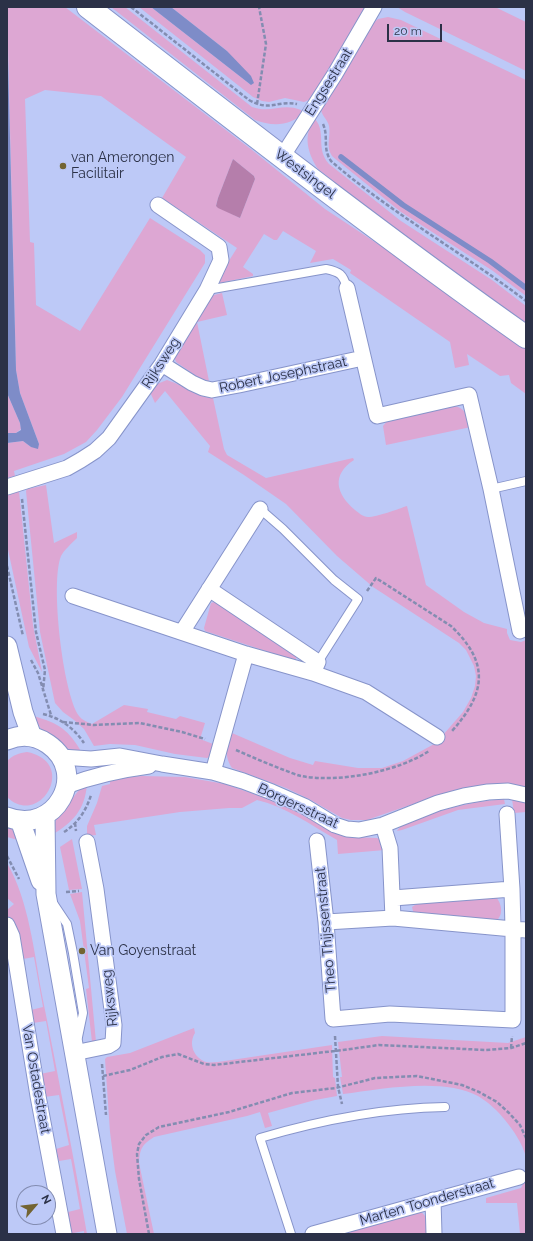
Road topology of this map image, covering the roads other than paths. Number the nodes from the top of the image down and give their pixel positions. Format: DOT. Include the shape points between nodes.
graph roads {
  1 [pos="88,7"];
  2 [pos="374,7"];
  3 [pos="282,157"];
  4 [pos="158,205"];
  5 [pos="347,288"];
  6 [pos="207,290"];
  7 [pos="526,337"];
  8 [pos="363,358"];
  9 [pos="162,364"];
  10 [pos="526,481"];
  11 [pos="14,485"];
  12 [pos="491,489"];
  13 [pos="260,509"];
  14 [pos="209,589"];
  15 [pos="73,596"];
  16 [pos="520,631"];
  17 [pos="182,632"];
  18 [pos="15,642"];
  19 [pos="246,654"];
  20 [pos="315,667"];
  21 [pos="7,736"];
  22 [pos="32,736"];
  23 [pos="439,740"];
  24 [pos="61,757"];
  25 [pos="162,764"];
  26 [pos="213,772"];
  27 [pos="66,786"];
  28 [pos="526,795"];
  29 [pos="507,814"];
  30 [pos="45,815"];
  31 [pos="13,818"];
  32 [pos="383,825"];
  33 [pos="318,841"];
  34 [pos="87,842"];
  35 [pos="512,889"];
  36 [pos="46,894"];
  37 [pos="393,898"];
  38 [pos="393,918"];
  39 [pos="326,922"];
  40 [pos="7,925"];
  41 [pos="519,930"];
  42 [pos="74,1053"];
  43 [pos="445,1107"];
  44 [pos="519,1177"];
  45 [pos="432,1200"];
  46 [pos="64,1234"];
  47 [pos="107,1234"];
  48 [pos="291,1234"];
  49 [pos="313,1234"];
  50 [pos="434,1234"];
  1 -- 3 [label="main road, Westsingel"];
  2 -- 3 [label="street, Engsestraat"];
  3 -- 7 [label="main road, Westsingel" via="452,285"];
  4 -- 6 [label="street, Rijksweg" via="219,246 221,260"];
  5 -- 6 [label="lane, Robert Josephstraat" via="344,278 326,268"];
  5 -- 8 [label="street, Robert Josephstraat"];
  6 -- 9 [label="street, Rijksweg"];
  8 -- 9 [label="street, Robert Josephstraat" via="212,390 192,383"];
  8 -- 12 [label="street, Robert Josephstraat" via="377,416 470,396"];
  9 -- 11 [label="street, Rijksweg" via="109,438 95,451 67,468"];
  10 -- 12 [label="lane"];
  12 -- 16 [label="street, Robert Josephstraat"];
  13 -- 14 [label="street"];
  13 -- 20 [label="lane" via="284,529 334,580 358,599"];
  14 -- 17 [label="street"];
  14 -- 20 [label="street"];
  15 -- 17 [label="street"];
  17 -- 19 [label="street"];
  18 -- 22 [label="street" via="23,712"];
  19 -- 20 [label="street"];
  19 -- 26 [label="street"];
  20 -- 23 [label="street" via="366,692"];
  21 -- 22 [label="street"];
  22 -- 24 [label="street" via="53,748"];
  24 -- 25 [label="street, Borgersstraat" via="91,759 120,756"];
  24 -- 27 [label="street" via="66,771"];
  25 -- 26 [label="street, Borgersstraat"];
  25 -- 27 [label="street, Borgersstraat" via="94,776"];
  26 -- 32 [label="street, Borgersstraat" via="272,792 304,806 335,825 359,830"];
  27 -- 30 [label="street" via="59,803"];
  28 -- 32 [label="street, Borgersstraat" via="508,791 464,796 438,803"];
  29 -- 35 [label="street"];
  30 -- 31 [label="street" via="33,820"];
  30 -- 36 [label="street"];
  31 -- 36 [label="street" via="27,844"];
  32 -- 37 [label="street" via="390,848"];
  33 -- 39 [label="street, Theo Thijssenstraat"];
  34 -- 42 [label="street, Rijksweg" via="96,889 114,1025 113,1043"];
  35 -- 37 [label="street"];
  35 -- 41 [label="street"];
  36 -- 42 [label="street"];
  37 -- 38 [label="street"];
  38 -- 39 [label="street"];
  38 -- 41 [label="street"];
  39 -- 41 [label="street, Theo Thijssenstraat" via="334,1019 390,1014 513,1020"];
  40 -- 46 [label="street, Van Ostadestraat" via="12,936"];
  42 -- 47 [label="street"];
  43 -- 48 [label="lane" via="378,1111 304,1125 260,1138"];
  44 -- 45 [label="street, Marten Toonderstraat"];
  45 -- 49 [label="street, Marten Toonderstraat"];
  45 -- 50 [label="street"];
}
